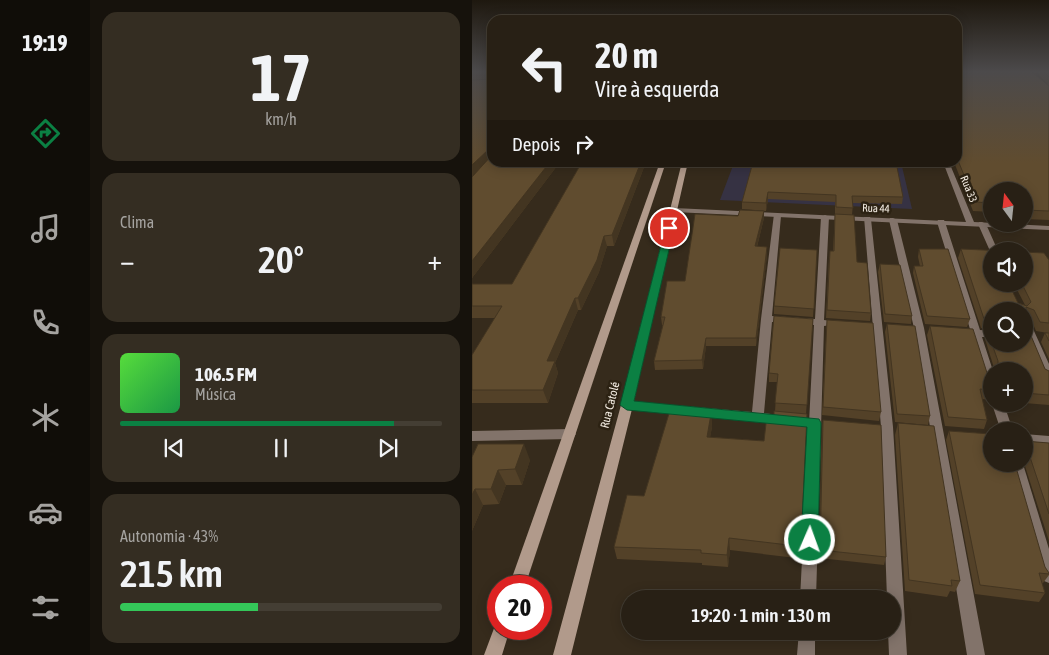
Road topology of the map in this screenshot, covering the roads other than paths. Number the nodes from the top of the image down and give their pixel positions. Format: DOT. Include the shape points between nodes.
graph roads {
  1 [pos="661,167"];
  2 [pos="684,167"];
  3 [pos="948,167"];
  4 [pos="674,210"];
  5 [pos="777,216"];
  6 [pos="824,217"];
  7 [pos="867,219"];
  8 [pos="893,220"];
  9 [pos="941,222"];
  10 [pos="971,224"];
  11 [pos="982,224"];
  12 [pos="1048,228"];
  13 [pos="990,242"];
  14 [pos="766,319"];
  15 [pos="820,322"];
  16 [pos="840,324"];
  17 [pos="947,330"];
  18 [pos="976,333"];
  19 [pos="983,333"];
  20 [pos="1033,339"];
  21 [pos="985,362"];
  22 [pos="1048,378"];
  23 [pos="627,405"];
  24 [pos="758,416"];
  25 [pos="809,422"];
  26 [pos="921,431"];
  27 [pos="942,433"];
  28 [pos="570,434"];
  29 [pos="472,436"];
  30 [pos="1033,440"];
  31 [pos="1048,441"];
  32 [pos="1018,472"];
  33 [pos="521,575"];
  34 [pos="1048,576"];
  35 [pos="808,590"];
  36 [pos="498,640"];
  37 [pos="807,640"];
  38 [pos="493,655"];
  39 [pos="562,655"];
  40 [pos="806,655"];
  41 [pos="898,655"];
  42 [pos="976,655"];
  1 -- 28 [label="street"];
  2 -- 4 [label="street, Rua Catolé"];
  3 -- 10 [label="street, Rua 33"];
  4 -- 5 [label="street, Rua 44"];
  4 -- 23 [label="street, Rua Catolé"];
  5 -- 6 [label="street, Rua 44"];
  5 -- 14 [label="street"];
  6 -- 7 [label="street, Rua 44"];
  6 -- 15 [label="street"];
  7 -- 8 [label="street, Rua 44"];
  7 -- 41 [label="street" via="887,427"];
  8 -- 9 [label="street, Rua 44"];
  8 -- 27 [label="street"];
  9 -- 10 [label="street, Rua 44"];
  9 -- 18 [label="street"];
  10 -- 11 [label="street, Rua 44"];
  11 -- 12 [label="street, Rua 44"];
  11 -- 13 [label="street"];
  14 -- 15 [label="street"];
  14 -- 24 [label="street"];
  15 -- 16 [label="street"];
  15 -- 25 [label="street"];
  17 -- 18 [label="street"];
  18 -- 19 [label="street"];
  18 -- 21 [label="street"];
  20 -- 22 [label="street"];
  23 -- 24 [label="street"];
  23 -- 39 [label="street, Rua Catolé"];
  24 -- 25 [label="street"];
  25 -- 35 [label="street"];
  26 -- 27 [label="street"];
  27 -- 42 [label="street"];
  28 -- 29 [label="street"];
  28 -- 33 [label="street"];
  30 -- 31 [label="street"];
  32 -- 34 [label="street"];
  36 -- 38 [label="street"];
  37 -- 40 [label="street"];
}
